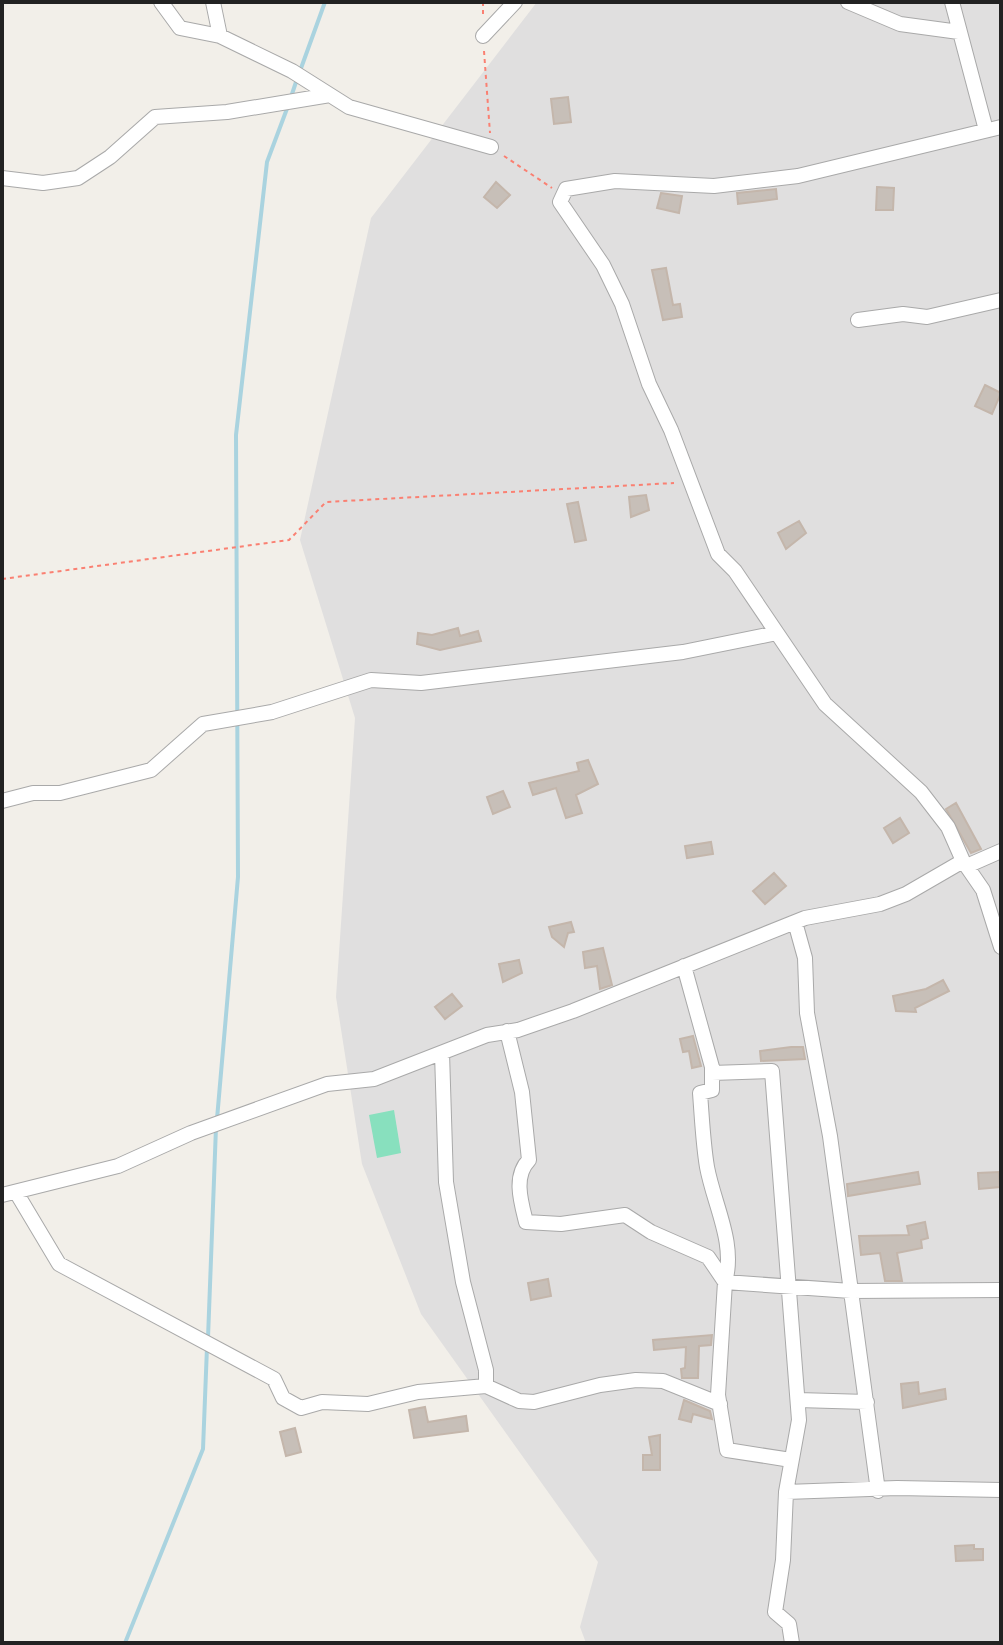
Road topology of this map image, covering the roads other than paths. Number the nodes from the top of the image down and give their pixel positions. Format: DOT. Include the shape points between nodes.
graph roads {
  1 [pos="161,2"];
  2 [pos="213,2"];
  3 [pos="515,2"];
  4 [pos="848,2"];
  5 [pos="952,2"];
  6 [pos="959,32"];
  7 [pos="220,36"];
  8 [pos="483,36"];
  9 [pos="330,95"];
  10 [pos="994,129"];
  11 [pos="491,147"];
  12 [pos="2,178"];
  13 [pos="1001,300"];
  14 [pos="858,320"];
  15 [pos="777,633"];
  16 [pos="2,801"];
  17 [pos="1001,851"];
  18 [pos="966,863"];
  19 [pos="795,922"];
  20 [pos="1001,947"];
  21 [pos="684,966"];
  22 [pos="507,1031"];
  23 [pos="442,1053"];
  24 [pos="712,1073"];
  25 [pos="9,1193"];
  26 [pos="725,1282"];
  27 [pos="791,1284"];
  28 [pos="1001,1290"];
  29 [pos="851,1291"];
  30 [pos="486,1386"];
  31 [pos="798,1400"];
  32 [pos="867,1402"];
  33 [pos="720,1404"];
  34 [pos="791,1460"];
  35 [pos="1001,1490"];
  36 [pos="878,1491"];
  37 [pos="786,1492"];
  38 [pos="792,1643"];
  1 -- 7 [label="street" via="180,28"];
  2 -- 7 [label="street"];
  3 -- 8 [label="street"];
  4 -- 6 [label="street" via="900,24"];
  5 -- 6 [label="street"];
  6 -- 10 [label="street"];
  7 -- 9 [label="street"];
  9 -- 11 [label="street" via="349,107"];
  9 -- 12 [label="street" via="227,112 155,117 78,178 43,183"];
  10 -- 15 [label="street" via="798,176 714,186 615,181 562,194 562,208 603,265 622,304 718,554"];
  13 -- 14 [label="street" via="927,317 903,314"];
  15 -- 16 [label="street" via="683,652 421,683 371,680 262,715 203,724 151,770"];
  15 -- 18 [label="street" via="825,704 921,792 948,827"];
  17 -- 18 [label="street"];
  18 -- 19 [label="street" via="880,904"];
  18 -- 20 [label="street" via="983,890"];
  19 -- 21 [label="street"];
  19 -- 29 [label="street" via="805,958 807,1013"];
  21 -- 22 [label="street"];
  21 -- 24 [label="street"];
  22 -- 23 [label="street"];
  22 -- 26 [label="street" via="526,1125 529,1160 521,1168 520,1181 526,1222 561,1224 625,1215 708,1257"];
  23 -- 25 [label="street" via="374,1079 327,1084 191,1133 118,1166"];
  23 -- 30 [label="street" via="446,1182"];
  24 -- 26 [label="street" via="712,1090 700,1093 707,1168 723,1218 729,1265"];
  24 -- 27 [label="street" via="772,1071"];
  25 -- 30 [label="street" via="59,1264 274,1379 283,1398 301,1408"];
  26 -- 27 [label="street"];
  26 -- 33 [label="street"];
  27 -- 29 [label="street"];
  27 -- 31 [label="street"];
  28 -- 29 [label="street"];
  29 -- 32 [label="street"];
  30 -- 33 [label="street" via="534,1402 600,1385 663,1381"];
  31 -- 32 [label="street"];
  31 -- 34 [label="street"];
  32 -- 36 [label="street"];
  33 -- 34 [label="street" via="727,1450"];
  34 -- 37 [label="street"];
  35 -- 36 [label="street"];
  36 -- 37 [label="street"];
  37 -- 38 [label="street" via="775,1612 789,1624"];
}
